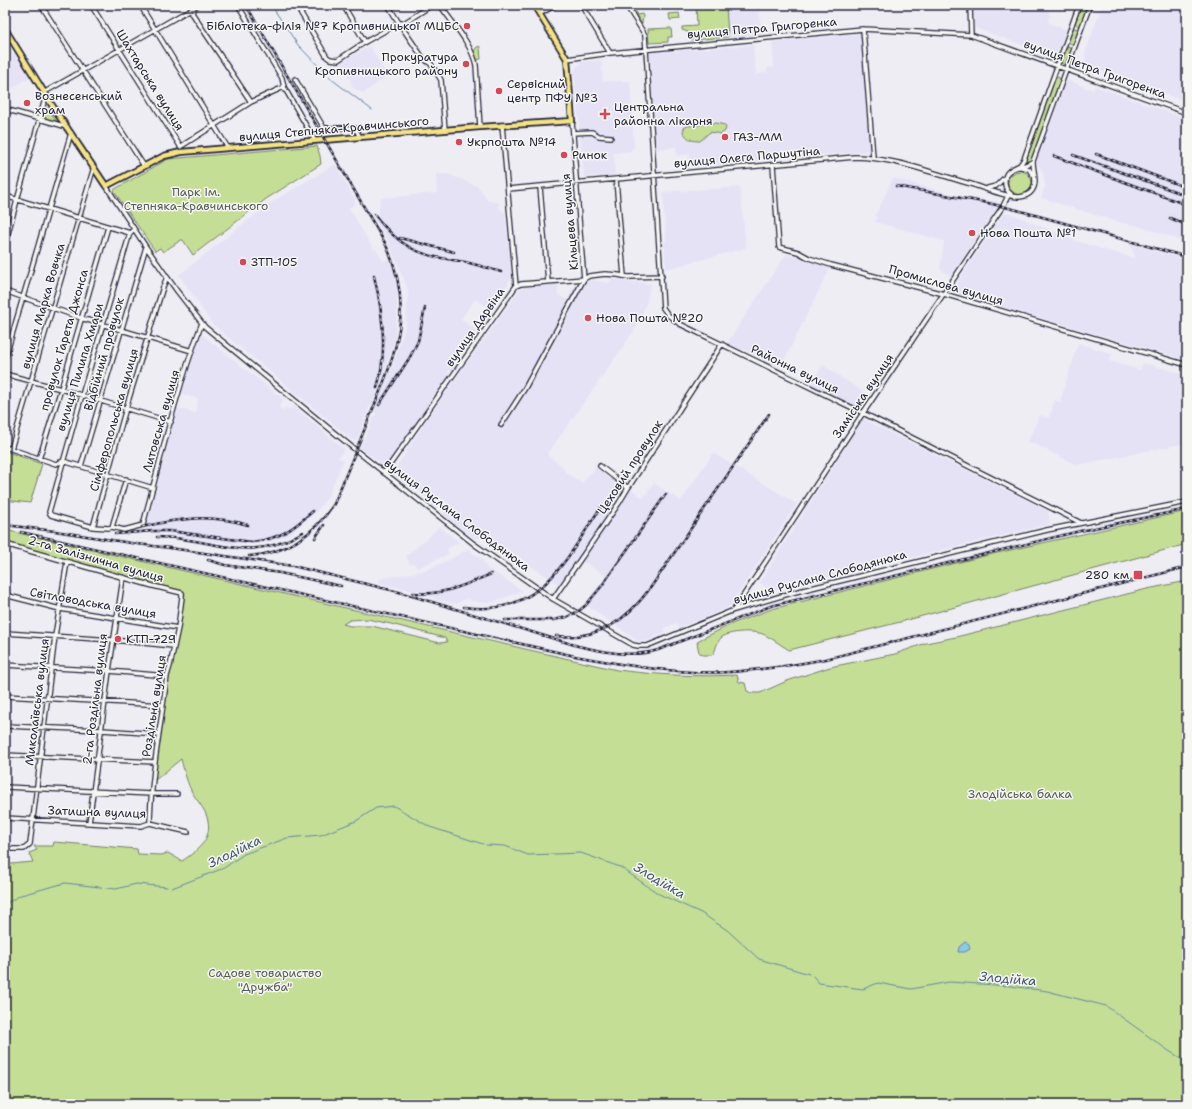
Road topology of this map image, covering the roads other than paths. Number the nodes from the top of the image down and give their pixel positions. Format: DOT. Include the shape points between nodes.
graph roads {
  1 [pos="41,5"];
  2 [pos="91,5"];
  3 [pos="140,5"];
  4 [pos="198,5"];
  5 [pos="238,5"];
  6 [pos="296,5"];
  7 [pos="343,5"];
  8 [pos="388,5"];
  9 [pos="432,5"];
  10 [pos="440,5"];
  11 [pos="534,5"];
  12 [pos="556,5"];
  13 [pos="581,5"];
  14 [pos="626,5"];
  15 [pos="970,5"];
  16 [pos="1079,5"];
  17 [pos="1090,5"];
  18 [pos="193,6"];
  19 [pos="539,14"];
  20 [pos="399,24"];
  21 [pos="1072,26"];
  22 [pos="5,29"];
  23 [pos="156,29"];
  24 [pos="863,29"];
  25 [pos="1081,29"];
  26 [pos="971,35"];
  27 [pos="365,42"];
  28 [pos="1066,43"];
  29 [pos="1075,47"];
  30 [pos="646,49"];
  31 [pos="120,50"];
  32 [pos="610,53"];
  33 [pos="567,59"];
  34 [pos="1058,66"];
  35 [pos="1067,69"];
  36 [pos="83,71"];
  37 [pos="295,79"];
  38 [pos="284,87"];
  39 [pos="45,94"];
  40 [pos="251,102"];
  41 [pos="5,109"];
  42 [pos="1187,113"];
  43 [pos="40,119"];
  44 [pos="572,121"];
  45 [pos="215,125"];
  46 [pos="502,125"];
  47 [pos="480,127"];
  48 [pos="68,128"];
  49 [pos="445,130"];
  50 [pos="71,132"];
  51 [pos="573,133"];
  52 [pos="360,137"];
  53 [pos="611,137"];
  54 [pos="315,141"];
  55 [pos="180,146"];
  56 [pos="228,148"];
  57 [pos="181,152"];
  58 [pos="873,157"];
  59 [pos="1033,161"];
  60 [pos="773,165"];
  61 [pos="144,166"];
  62 [pos="1020,166"];
  63 [pos="94,167"];
  64 [pos="1012,169"];
  65 [pos="1006,174"];
  66 [pos="654,176"];
  67 [pos="1034,176"];
  68 [pos="616,180"];
  69 [pos="576,183"];
  70 [pos="106,186"];
  71 [pos="540,187"];
  72 [pos="983,188"];
  73 [pos="508,189"];
  74 [pos="1009,194"];
  75 [pos="5,196"];
  76 [pos="17,200"];
  77 [pos="49,209"];
  78 [pos="78,218"];
  79 [pos="108,226"];
  80 [pos="134,229"];
  81 [pos="130,233"];
  82 [pos="5,244"];
  83 [pos="146,247"];
  84 [pos="624,276"];
  85 [pos="662,276"];
  86 [pos="168,277"];
  87 [pos="584,279"];
  88 [pos="548,282"];
  89 [pos="516,286"];
  90 [pos="5,291"];
  91 [pos="944,294"];
  92 [pos="24,298"];
  93 [pos="52,308"];
  94 [pos="81,318"];
  95 [pos="202,323"];
  96 [pos="103,324"];
  97 [pos="121,330"];
  98 [pos="148,338"];
  99 [pos="722,344"];
  100 [pos="192,351"];
  101 [pos="5,359"];
  102 [pos="1187,365"];
  103 [pos="5,374"];
  104 [pos="32,380"];
  105 [pos="61,389"];
  106 [pos="82,395"];
  107 [pos="100,400"];
  108 [pos="126,408"];
  109 [pos="863,413"];
  110 [pos="171,422"];
  111 [pos="501,425"];
  112 [pos="5,447"];
  113 [pos="11,449"];
  114 [pos="39,459"];
  115 [pos="62,461"];
  116 [pos="81,466"];
  117 [pos="600,466"];
  118 [pos="384,473"];
  119 [pos="108,474"];
  120 [pos="126,480"];
  121 [pos="153,488"];
  122 [pos="628,488"];
  123 [pos="1187,502"];
  124 [pos="1082,523"];
  125 [pos="94,527"];
  126 [pos="112,527"];
  127 [pos="5,544"];
  128 [pos="67,562"];
  129 [pos="123,578"];
  130 [pos="182,593"];
  131 [pos="5,595"];
  132 [pos="553,599"];
  133 [pos="60,609"];
  134 [pos="734,610"];
  135 [pos="116,619"];
  136 [pos="178,628"];
  137 [pos="5,633"];
  138 [pos="55,636"];
  139 [pos="113,640"];
  140 [pos="174,646"];
  141 [pos="5,666"];
  142 [pos="52,668"];
  143 [pos="109,671"];
  144 [pos="167,676"];
  145 [pos="5,696"];
  146 [pos="48,698"];
  147 [pos="105,702"];
  148 [pos="163,705"];
  149 [pos="5,726"];
  150 [pos="44,728"];
  151 [pos="102,730"];
  152 [pos="158,734"];
  153 [pos="5,755"];
  154 [pos="40,756"];
  155 [pos="98,760"];
  156 [pos="155,762"];
  157 [pos="5,787"];
  158 [pos="36,788"];
  159 [pos="94,790"];
  160 [pos="151,794"];
  161 [pos="177,794"];
  162 [pos="5,818"];
  163 [pos="32,820"];
  164 [pos="89,823"];
  165 [pos="150,823"];
  166 [pos="188,832"];
  167 [pos="5,849"];
  1 -- 36 [label="street"];
  2 -- 31 [label="street, Шахтарська вулиця"];
  3 -- 23 [label="street"];
  4 -- 18 [label="street"];
  5 -- 38 [label="street" via="282,78"];
  6 -- 27 [label="street" via="330,59 338,60"];
  7 -- 27 [label="street"];
  8 -- 20 [label="street"];
  9 -- 20 [label="street"];
  10 -- 47 [label="street" via="474,58"];
  11 -- 19 [label="main road, Кільцева вулиця"];
  12 -- 19 [label="street"];
  13 -- 32 [label="street"];
  14 -- 30 [label="street, Районна вулиця" via="645,35"];
  15 -- 26 [label="street"];
  16 -- 21 [label="street"];
  17 -- 25 [label="street"];
  18 -- 23 [label="street"];
  18 -- 40 [label="street" via="192,13"];
  19 -- 33 [label="main road, Кільцева вулиця"];
  20 -- 27 [label="street"];
  20 -- 49 [label="street" via="441,80"];
  21 -- 25 [label="street"];
  21 -- 28 [label="street"];
  22 -- 39 [label="main road, вулиця Руслана Слободянюка"];
  23 -- 31 [label="street"];
  23 -- 45 [label="street"];
  24 -- 26 [label="street, вулиця Петра Григоренка"];
  24 -- 30 [label="street, вулиця Петра Григоренка"];
  24 -- 58 [label="street"];
  25 -- 29 [label="street"];
  26 -- 34 [label="street, вулиця Петра Григоренка"];
  28 -- 29 [label="street"];
  28 -- 34 [label="street"];
  29 -- 35 [label="street"];
  30 -- 32 [label="street, вулиця Петра Григоренка"];
  30 -- 66 [label="street, Районна вулиця"];
  31 -- 36 [label="street"];
  31 -- 55 [label="street, Шахтарська вулиця"];
  32 -- 33 [label="street, вулиця Петра Григоренка"];
  33 -- 44 [label="main road, Кільцева вулиця"];
  34 -- 35 [label="street, вулиця Петра Григоренка"];
  34 -- 64 [label="street" via="1024,159"];
  35 -- 42 [label="street, вулиця Петра Григоренка"];
  35 -- 59 [label="street"];
  36 -- 39 [label="street"];
  36 -- 61 [label="street"];
  37 -- 52 [label="street" via="324,128 355,128"];
  38 -- 40 [label="street"];
  38 -- 54 [label="street"];
  39 -- 43 [label="street"];
  39 -- 48 [label="main road, вулиця Руслана Слободянюка"];
  40 -- 45 [label="street"];
  41 -- 43 [label="street"];
  43 -- 48 [label="street"];
  43 -- 76 [label="street"];
  44 -- 46 [label="main road, вулиця Степняка-Кравчинського"];
  44 -- 51 [label="street, Кільцева вулиця"];
  45 -- 55 [label="street"];
  45 -- 56 [label="street"];
  46 -- 47 [label="main road, вулиця Степняка-Кравчинського"];
  46 -- 73 [label="street, вулиця Дарвіна"];
  47 -- 49 [label="main road, вулиця Степняка-Кравчинського"];
  48 -- 50 [label="main road, вулиця Руслана Слободянюка"];
  49 -- 52 [label="main road, вулиця Степняка-Кравчинського"];
  50 -- 63 [label="main road, вулиця Руслана Слободянюка"];
  50 -- 77 [label="street"];
  51 -- 53 [label="street" via="592,132 599,136"];
  51 -- 69 [label="street, Кільцева вулиця"];
  52 -- 54 [label="main road, вулиця Степняка-Кравчинського"];
  54 -- 56 [label="main road, вулиця Степняка-Кравчинського"];
  55 -- 57 [label="street"];
  56 -- 57 [label="main road, вулиця Степняка-Кравчинського"];
  57 -- 61 [label="main road, вулиця Степняка-Кравчинського" via="164,156"];
  58 -- 60 [label="street, вулиця Олега Паршутіна"];
  58 -- 72 [label="street, вулиця Олега Паршутіна"];
  59 -- 62 [label="street" via="1029,165"];
  59 -- 67 [label="street"];
  60 -- 66 [label="street, вулиця Олега Паршутіна"];
  60 -- 91 [label="street, Промислова вулиця" via="779,246 831,265"];
  61 -- 70 [label="main road, вулиця Степняка-Кравчинського"];
  62 -- 64 [label="street"];
  62 -- 67 [label="street" via="1028,169"];
  63 -- 70 [label="main road, вулиця Руслана Слободянюка"];
  63 -- 78 [label="street, вулиця Марка Вовчка"];
  64 -- 65 [label="street"];
  65 -- 72 [label="street" via="993,188"];
  65 -- 74 [label="street" via="1005,184"];
  66 -- 68 [label="street, вулиця Олега Паршутіна"];
  66 -- 85 [label="street, Районна вулиця"];
  67 -- 74 [label="street" via="1035,186 1028,194"];
  68 -- 69 [label="street, вулиця Олега Паршутіна"];
  68 -- 84 [label="street"];
  69 -- 71 [label="street, вулиця Олега Паршутіна"];
  69 -- 87 [label="street, Кільцева вулиця"];
  70 -- 80 [label="street, вулиця Руслана Слободянюка"];
  71 -- 73 [label="street, вулиця Олега Паршутіна"];
  71 -- 88 [label="street"];
  72 -- 74 [label="street, вулиця Олега Паршутіна"];
  73 -- 89 [label="street, вулиця Дарвіна"];
  74 -- 91 [label="street, Заміська вулиця"];
  75 -- 76 [label="street"];
  76 -- 77 [label="street"];
  76 -- 82 [label="street"];
  77 -- 78 [label="street"];
  77 -- 92 [label="street"];
  78 -- 79 [label="street"];
  78 -- 93 [label="street, вулиця Марка Вовчка"];
  79 -- 81 [label="street"];
  79 -- 94 [label="street, провулок Ґарета Джонса"];
  80 -- 81 [label="street, вулиця Пилипа Хмари"];
  80 -- 83 [label="street, вулиця Руслана Слободянюка"];
  81 -- 96 [label="street, вулиця Пилипа Хмари"];
  83 -- 86 [label="street, вулиця Руслана Слободянюка"];
  83 -- 97 [label="street, Відбійний провулок"];
  84 -- 85 [label="street"];
  84 -- 87 [label="street" via="605,274"];
  85 -- 99 [label="street, Районна вулиця" via="663,308 668,315 680,324"];
  86 -- 95 [label="street, вулиця Руслана Слободянюка"];
  86 -- 98 [label="street, Сімферопольська вулиця"];
  87 -- 88 [label="street"];
  87 -- 111 [label="street, Кільцева вулиця" via="525,388"];
  88 -- 89 [label="street"];
  89 -- 118 [label="street, вулиця Дарвіна"];
  90 -- 92 [label="street"];
  91 -- 102 [label="street, Промислова вулиця"];
  91 -- 109 [label="street, Заміська вулиця"];
  92 -- 93 [label="street"];
  92 -- 101 [label="street"];
  93 -- 94 [label="street"];
  93 -- 104 [label="street, вулиця Марка Вовчка"];
  94 -- 96 [label="street"];
  94 -- 105 [label="street, провулок Ґарета Джонса"];
  95 -- 100 [label="street, Литовська вулиця"];
  95 -- 118 [label="street, вулиця Руслана Слободянюка"];
  96 -- 97 [label="street"];
  96 -- 106 [label="street, вулиця Пилипа Хмари"];
  97 -- 98 [label="street"];
  97 -- 107 [label="street, Відбійний провулок"];
  98 -- 100 [label="street"];
  98 -- 108 [label="street, Сімферопольська вулиця"];
  99 -- 109 [label="street, Районна вулиця"];
  99 -- 122 [label="street, Цеховий провулок"];
  100 -- 110 [label="street, Литовська вулиця"];
  103 -- 104 [label="street"];
  104 -- 105 [label="street"];
  104 -- 113 [label="street, вулиця Марка Вовчка"];
  105 -- 106 [label="street"];
  105 -- 114 [label="street, провулок Ґарета Джонса"];
  106 -- 107 [label="street"];
  106 -- 115 [label="street, вулиця Пилипа Хмари"];
  107 -- 108 [label="street"];
  107 -- 116 [label="street, Відбійний провулок"];
  108 -- 110 [label="street"];
  108 -- 119 [label="street, Сімферопольська вулиця"];
  109 -- 124 [label="street, Районна вулиця"];
  109 -- 134 [label="street, Заміська вулиця"];
  110 -- 121 [label="street, Литовська вулиця"];
  112 -- 113 [label="street"];
  113 -- 114 [label="street"];
  114 -- 115 [label="street" via="56,464"];
  115 -- 116 [label="street"];
  115 -- 125 [label="street, вулиця Пилипа Хмари" via="48,512"];
  116 -- 119 [label="street"];
  117 -- 122 [label="street"];
  118 -- 132 [label="street, вулиця Руслана Слободянюка" via="474,544"];
  119 -- 120 [label="street"];
  119 -- 125 [label="street, Сімферопольська вулиця"];
  120 -- 121 [label="street"];
  120 -- 126 [label="street"];
  121 -- 126 [label="street, Литовська вулиця" via="143,525 124,530"];
  122 -- 132 [label="street, Цеховий провулок"];
  123 -- 124 [label="street, вулиця Руслана Слободянюка"];
  124 -- 134 [label="street, вулиця Руслана Слободянюка" via="810,588"];
  125 -- 126 [label="street"];
  127 -- 128 [label="street, 2-га Залізнична вулиця"];
  128 -- 129 [label="street, 2-га Залізнична вулиця"];
  128 -- 133 [label="street, Миколаївська вулиця"];
  129 -- 130 [label="street, 2-га Залізнична вулиця"];
  129 -- 135 [label="street, 2-га Роздільна вулиця"];
  130 -- 136 [label="street, Роздільна вулиця"];
  131 -- 133 [label="street, Світловодська вулиця"];
  132 -- 134 [label="street, вулиця Руслана Слободянюка" via="638,646 647,646"];
  133 -- 135 [label="street, Світловодська вулиця"];
  133 -- 138 [label="street, Миколаївська вулиця"];
  135 -- 136 [label="street, Світловодська вулиця"];
  135 -- 139 [label="street, 2-га Роздільна вулиця"];
  136 -- 140 [label="street, Роздільна вулиця"];
  137 -- 138 [label="street"];
  138 -- 139 [label="street"];
  138 -- 142 [label="street, Миколаївська вулиця"];
  139 -- 140 [label="street"];
  139 -- 143 [label="street, 2-га Роздільна вулиця"];
  140 -- 144 [label="street, Роздільна вулиця"];
  141 -- 142 [label="street"];
  142 -- 143 [label="street"];
  142 -- 146 [label="street, Миколаївська вулиця"];
  143 -- 144 [label="street"];
  143 -- 147 [label="street, 2-га Роздільна вулиця"];
  144 -- 148 [label="street, Роздільна вулиця"];
  145 -- 146 [label="street"];
  146 -- 147 [label="street"];
  146 -- 150 [label="street, Миколаївська вулиця"];
  147 -- 148 [label="street"];
  147 -- 151 [label="street, 2-га Роздільна вулиця"];
  148 -- 152 [label="street, Роздільна вулиця"];
  149 -- 150 [label="street"];
  150 -- 151 [label="street"];
  150 -- 154 [label="street, Миколаївська вулиця"];
  151 -- 152 [label="street"];
  151 -- 155 [label="street, 2-га Роздільна вулиця"];
  152 -- 156 [label="street, Роздільна вулиця"];
  153 -- 154 [label="street"];
  154 -- 155 [label="street"];
  154 -- 158 [label="street, Миколаївська вулиця"];
  155 -- 156 [label="street"];
  155 -- 159 [label="street, 2-га Роздільна вулиця"];
  156 -- 160 [label="street, Роздільна вулиця"];
  157 -- 158 [label="street"];
  158 -- 159 [label="street"];
  158 -- 163 [label="street, Миколаївська вулиця"];
  159 -- 160 [label="street"];
  159 -- 164 [label="street, 2-га Роздільна вулиця"];
  160 -- 161 [label="street"];
  160 -- 165 [label="street, Роздільна вулиця"];
  162 -- 163 [label="street, Затишна вулиця"];
  163 -- 164 [label="street, Затишна вулиця"];
  163 -- 167 [label="street, Миколаївська вулиця" via="30,844 24,849"];
  164 -- 165 [label="street, Затишна вулиця" via="141,826"];
  165 -- 166 [label="street, Затишна вулиця"];
}
